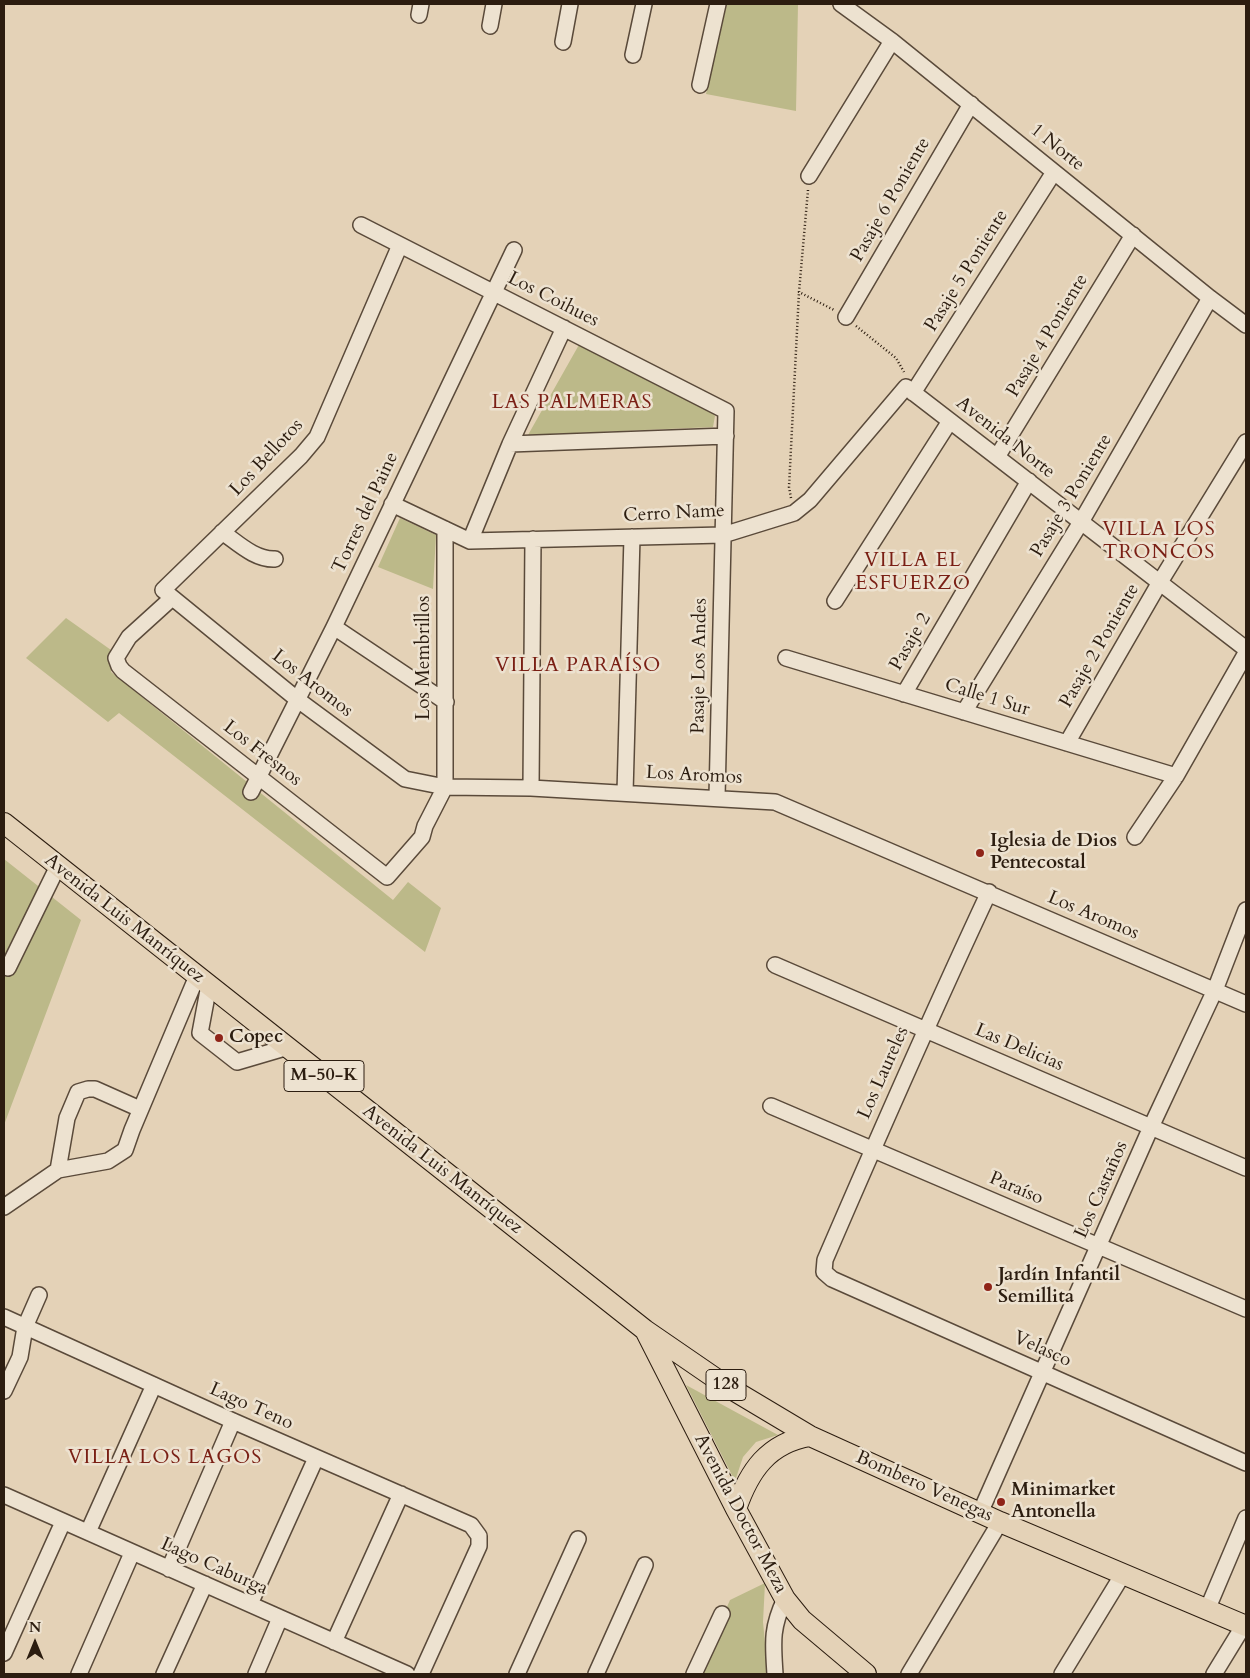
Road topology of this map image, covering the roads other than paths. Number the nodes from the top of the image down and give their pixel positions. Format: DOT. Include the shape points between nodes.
graph roads {
  1 [pos="494,4"];
  2 [pos="570,4"];
  3 [pos="644,4"];
  4 [pos="718,4"];
  5 [pos="841,4"];
  6 [pos="490,26"];
  7 [pos="892,41"];
  8 [pos="563,42"];
  9 [pos="633,55"];
  10 [pos="700,85"];
  11 [pos="971,104"];
  12 [pos="1054,172"];
  13 [pos="809,176"];
  14 [pos="361,225"];
  15 [pos="1132,235"];
  16 [pos="400,245"];
  17 [pos="514,250"];
  18 [pos="493,292"];
  19 [pos="1210,298"];
  20 [pos="846,317"];
  21 [pos="1246,325"];
  22 [pos="564,328"];
  23 [pos="910,390"];
  24 [pos="726,411"];
  25 [pos="950,421"];
  26 [pos="726,436"];
  27 [pos="1246,442"];
  28 [pos="510,444"];
  29 [pos="997,457"];
  30 [pos="1029,482"];
  31 [pos="392,504"];
  32 [pos="1081,522"];
  33 [pos="445,529"];
  34 [pos="222,532"];
  35 [pos="723,535"];
  36 [pos="632,537"];
  37 [pos="532,539"];
  38 [pos="470,541"];
  39 [pos="275,559"];
  40 [pos="1160,582"];
  41 [pos="167,594"];
  42 [pos="835,601"];
  43 [pos="334,627"];
  44 [pos="1246,649"];
  45 [pos="1246,653"];
  46 [pos="116,658"];
  47 [pos="786,658"];
  48 [pos="904,694"];
  49 [pos="298,700"];
  50 [pos="446,702"];
  51 [pos="964,712"];
  52 [pos="1067,743"];
  53 [pos="258,776"];
  54 [pos="1176,776"];
  55 [pos="445,787"];
  56 [pos="531,788"];
  57 [pos="251,792"];
  58 [pos="625,793"];
  59 [pos="718,797"];
  60 [pos="4,823"];
  61 [pos="1135,838"];
  62 [pos="58,866"];
  63 [pos="989,892"];
  64 [pos="1246,910"];
  65 [pos="775,965"];
  66 [pos="8,968"];
  67 [pos="203,981"];
  68 [pos="1215,990"];
  69 [pos="1246,1004"];
  70 [pos="925,1030"];
  71 [pos="288,1047"];
  72 [pos="771,1106"];
  73 [pos="140,1109"];
  74 [pos="1151,1127"];
  75 [pos="872,1149"];
  76 [pos="1246,1168"];
  77 [pos="58,1170"];
  78 [pos="4,1207"];
  79 [pos="1099,1246"];
  80 [pos="824,1272"];
  81 [pos="39,1295"];
  82 [pos="1246,1309"];
  83 [pos="4,1317"];
  84 [pos="24,1327"];
  85 [pos="645,1330"];
  86 [pos="1043,1372"];
  87 [pos="154,1385"];
  88 [pos="4,1391"];
  89 [pos="233,1421"];
  90 [pos="810,1436"];
  91 [pos="316,1458"];
  92 [pos="1246,1463"];
  93 [pos="401,1494"];
  94 [pos="4,1495"];
  95 [pos="736,1509"];
  96 [pos="980,1513"];
  97 [pos="1246,1518"];
  98 [pos="62,1522"];
  99 [pos="1000,1522"];
  100 [pos="88,1532"];
  101 [pos="578,1539"];
  102 [pos="132,1553"];
  103 [pos="645,1565"];
  104 [pos="169,1569"];
  105 [pos="1124,1574"];
  106 [pos="205,1584"];
  107 [pos="784,1599"];
  108 [pos="250,1604"];
  109 [pos="1207,1610"];
  110 [pos="722,1614"];
  111 [pos="280,1618"];
  112 [pos="1245,1626"];
  113 [pos="334,1642"];
  114 [pos="4,1653"];
  115 [pos="79,1674"];
  116 [pos="164,1674"];
  117 [pos="256,1674"];
  118 [pos="407,1674"];
  119 [pos="421,1674"];
  120 [pos="517,1674"];
  121 [pos="596,1674"];
  122 [pos="694,1674"];
  123 [pos="775,1674"];
  124 [pos="866,1674"];
  125 [pos="909,1674"];
  126 [pos="1062,1674"];
  127 [pos="1214,1674"];
  1 -- 6 [label="street"];
  2 -- 8 [label="street"];
  3 -- 9 [label="street"];
  4 -- 10 [label="street"];
  5 -- 7 [label="street, 1 Norte"];
  7 -- 11 [label="street, 1 Norte"];
  7 -- 13 [label="street"];
  11 -- 12 [label="street, 1 Norte"];
  11 -- 20 [label="street, Pasaje 6 Poniente"];
  12 -- 15 [label="street, 1 Norte"];
  12 -- 23 [label="street, Pasaje 5 Poniente"];
  14 -- 16 [label="street, Los Coihues"];
  15 -- 19 [label="street, 1 Norte"];
  15 -- 29 [label="street, Pasaje 4 Poniente"];
  16 -- 18 [label="street, Los Coihues"];
  16 -- 34 [label="street, Los Bellotos" via="317,437"];
  17 -- 18 [label="street, Torres del Paine"];
  18 -- 22 [label="street, Los Coihues"];
  18 -- 31 [label="street, Torres del Paine"];
  19 -- 21 [label="street, 1 Norte"];
  19 -- 32 [label="street, Pasaje 3 Poniente"];
  22 -- 24 [label="street, Los Coihues"];
  22 -- 28 [label="street"];
  23 -- 25 [label="street, Avenida Norte"];
  23 -- 35 [label="street, Cerro Name" via="810,500 794,513"];
  24 -- 26 [label="street, Pasaje Los Andes"];
  25 -- 29 [label="street, Avenida Norte"];
  25 -- 42 [label="street"];
  26 -- 28 [label="street"];
  26 -- 35 [label="street, Pasaje Los Andes"];
  27 -- 40 [label="street, Pasaje 2 Poniente"];
  28 -- 38 [label="street"];
  29 -- 30 [label="street, Avenida Norte"];
  30 -- 32 [label="street, Avenida Norte"];
  30 -- 48 [label="street, Pasaje 2"];
  31 -- 33 [label="street, Cerro Name"];
  31 -- 43 [label="street, Torres del Paine"];
  32 -- 40 [label="street, Avenida Norte"];
  32 -- 51 [label="street, Pasaje 3 Poniente"];
  33 -- 38 [label="street, Cerro Name"];
  33 -- 50 [label="street, Los Membrillos"];
  34 -- 39 [label="street" via="262,558"];
  34 -- 41 [label="street, Los Bellotos"];
  35 -- 36 [label="street, Cerro Name"];
  35 -- 59 [label="street, Pasaje Los Andes"];
  36 -- 37 [label="street, Cerro Name"];
  36 -- 58 [label="street"];
  37 -- 38 [label="street, Cerro Name"];
  37 -- 56 [label="street"];
  40 -- 44 [label="street, Avenida Norte"];
  40 -- 52 [label="street, Pasaje 2 Poniente"];
  41 -- 46 [label="street, Los Bellotos" via="129,637"];
  41 -- 49 [label="street, Los Aromos"];
  43 -- 49 [label="street, Torres del Paine"];
  43 -- 50 [label="street"];
  45 -- 54 [label="street"];
  46 -- 53 [label="street, Los Fresnos" via="123,671"];
  47 -- 48 [label="street, Calle 1 Sur"];
  48 -- 51 [label="street, Calle 1 Sur"];
  49 -- 53 [label="street, Torres del Paine"];
  49 -- 55 [label="street, Los Aromos" via="398,774 412,781"];
  50 -- 55 [label="street, Los Membrillos"];
  51 -- 52 [label="street, Calle 1 Sur"];
  52 -- 54 [label="street, Calle 1 Sur"];
  53 -- 55 [label="street, Los Fresnos" via="387,877 422,837"];
  53 -- 57 [label="street, Torres del Paine"];
  54 -- 61 [label="street"];
  55 -- 56 [label="street, Los Aromos"];
  56 -- 58 [label="street, Los Aromos"];
  58 -- 59 [label="street, Los Aromos"];
  59 -- 63 [label="street, Los Aromos" via="775,802"];
  60 -- 62 [label="main road, Avenida Luis Manríquez / M-50-K"];
  62 -- 66 [label="street"];
  62 -- 67 [label="main road, Avenida Luis Manríquez / M-50-K"];
  63 -- 68 [label="street, Los Aromos"];
  63 -- 70 [label="street, Los Laureles"];
  64 -- 68 [label="street, Los Castaños"];
  65 -- 70 [label="street, Las Delicias"];
  67 -- 71 [label="main road, Avenida Luis Manríquez / M-50-K"];
  67 -- 71 [label="street" via="200,1032 237,1062"];
  67 -- 73 [label="street"];
  68 -- 69 [label="street, Los Aromos"];
  68 -- 74 [label="street, Los Castaños"];
  70 -- 74 [label="street, Las Delicias"];
  70 -- 75 [label="street, Los Laureles"];
  71 -- 85 [label="main road, Avenida Luis Manríquez / M-50-K"];
  72 -- 75 [label="street, Paraíso"];
  73 -- 77 [label="street" via="125,1150 108,1161"];
  73 -- 77 [label="street" via="95,1089 78,1092 67,1118"];
  74 -- 76 [label="street, Las Delicias"];
  74 -- 79 [label="street, Los Castaños"];
  75 -- 79 [label="street, Paraíso"];
  75 -- 80 [label="street, Los Laureles" via="825,1260"];
  77 -- 78 [label="street"];
  79 -- 82 [label="street, Paraíso"];
  79 -- 86 [label="street, Los Castaños"];
  80 -- 86 [label="street, Velasco" via="832,1279"];
  81 -- 84 [label="street"];
  83 -- 84 [label="street, Lago Teno"];
  84 -- 87 [label="street, Lago Teno"];
  84 -- 88 [label="street" via="20,1357"];
  85 -- 90 [label="main road, Bombero Venegas / 128" via="728,1387"];
  85 -- 95 [label="main road, Avenida Doctor Meza"];
  86 -- 92 [label="street, Velasco"];
  86 -- 96 [label="street, Los Castaños"];
  87 -- 89 [label="street, Lago Teno"];
  87 -- 100 [label="street"];
  89 -- 91 [label="street, Lago Teno"];
  89 -- 104 [label="street"];
  90 -- 95 [label="main road" via="790,1441 766,1456 752,1473"];
  90 -- 96 [label="main road, Bombero Venegas / 128"];
  91 -- 93 [label="street, Lago Teno"];
  91 -- 108 [label="street"];
  93 -- 113 [label="street"];
  93 -- 119 [label="street, Lago Teno" via="471,1525 479,1536 477,1553"];
  94 -- 98 [label="street, Lago Caburga"];
  95 -- 107 [label="main road, Avenida Doctor Meza"];
  96 -- 99 [label="main road, Bombero Venegas / 128"];
  97 -- 109 [label="street"];
  98 -- 100 [label="street, Lago Caburga"];
  98 -- 114 [label="street"];
  99 -- 105 [label="main road, Bombero Venegas / 128"];
  99 -- 125 [label="street"];
  100 -- 102 [label="street, Lago Caburga"];
  101 -- 120 [label="street"];
  102 -- 104 [label="street, Lago Caburga"];
  102 -- 115 [label="street"];
  103 -- 121 [label="street"];
  104 -- 106 [label="street, Lago Caburga"];
  105 -- 109 [label="main road, Bombero Venegas / 128"];
  105 -- 126 [label="street"];
  106 -- 108 [label="street, Lago Caburga"];
  106 -- 116 [label="street"];
  107 -- 123 [label="street" via="774,1623"];
  107 -- 124 [label="main road, Avenida Doctor Meza" via="802,1620"];
  108 -- 111 [label="street, Lago Caburga"];
  109 -- 112 [label="main road, Bombero Venegas / 128"];
  110 -- 122 [label="street"];
  111 -- 113 [label="street, Lago Caburga"];
  111 -- 117 [label="street"];
  112 -- 127 [label="street"];
  113 -- 118 [label="street, Lago Caburga"];
}
